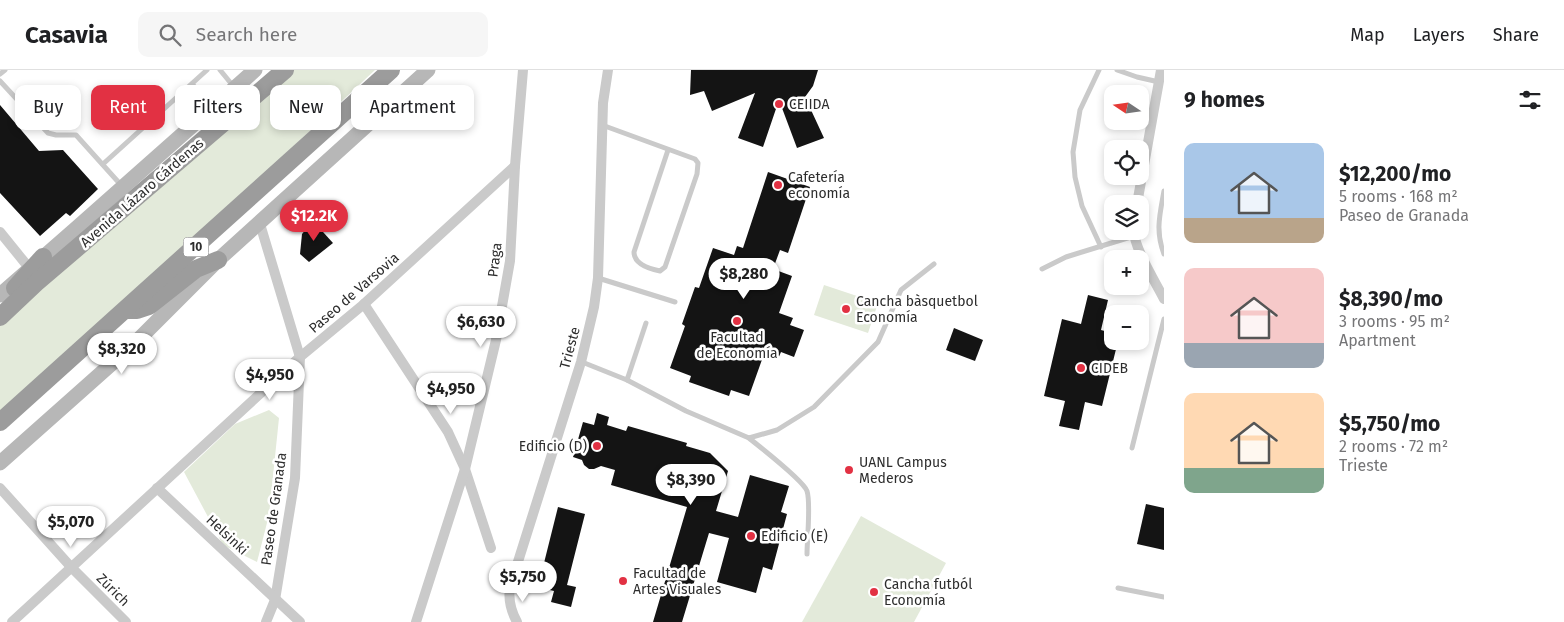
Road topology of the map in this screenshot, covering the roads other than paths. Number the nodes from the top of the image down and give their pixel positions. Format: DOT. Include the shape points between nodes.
graph roads {
  1 [pos="5,70"];
  2 [pos="207,70"];
  3 [pos="220,70"];
  4 [pos="255,70"];
  5 [pos="285,70"];
  6 [pos="391,70"];
  7 [pos="428,70"];
  8 [pos="524,70"];
  9 [pos="608,70"];
  10 [pos="1099,70"];
  11 [pos="1117,70"];
  12 [pos="1162,71"];
  13 [pos="0,74"];
  14 [pos="0,81"];
  15 [pos="1159,82"];
  16 [pos="192,84"];
  17 [pos="232,85"];
  18 [pos="238,85"];
  19 [pos="602,125"];
  20 [pos="186,130"];
  21 [pos="668,150"];
  22 [pos="103,164"];
  23 [pos="515,166"];
  24 [pos="123,187"];
  25 [pos="1164,191"];
  26 [pos="1139,195"];
  27 [pos="260,224"];
  28 [pos="0,232"];
  29 [pos="1119,240"];
  30 [pos="1137,240"];
  31 [pos="1101,247"];
  32 [pos="1164,254"];
  33 [pos="218,260"];
  34 [pos="37,263"];
  35 [pos="934,264"];
  36 [pos="1042,269"];
  37 [pos="598,278"];
  38 [pos="0,295"];
  39 [pos="1164,299"];
  40 [pos="0,301"];
  41 [pos="675,302"];
  42 [pos="364,304"];
  43 [pos="126,310"];
  44 [pos="0,317"];
  45 [pos="1164,319"];
  46 [pos="646,323"];
  47 [pos="300,357"];
  48 [pos="581,362"];
  49 [pos="627,380"];
  50 [pos="0,422"];
  51 [pos="749,438"];
  52 [pos="1132,448"];
  53 [pos="0,463"];
  54 [pos="465,470"];
  55 [pos="0,488"];
  56 [pos="157,488"];
  57 [pos="490,548"];
  58 [pos="807,554"];
  59 [pos="71,567"];
  60 [pos="1118,588"];
  61 [pos="1164,597"];
  62 [pos="274,600"];
  63 [pos="514,620"];
  64 [pos="12,622"];
  65 [pos="126,622"];
  66 [pos="266,622"];
  67 [pos="300,622"];
  68 [pos="416,622"];
  1 -- 13 [label="lane"];
  2 -- 16 [label="lane"];
  3 -- 17 [label="lane"];
  4 -- 18 [label="main road"];
  5 -- 44 [label="highway, Avenida Lázaro Cárdenas"];
  6 -- 43 [label="highway, 10"];
  7 -- 27 [label="main road"];
  8 -- 23 [label="street, Praga"];
  9 -- 19 [label="street, Trieste"];
  10 -- 31 [label="lane" via="1080,110 1073,152 1082,206"];
  11 -- 15 [label="lane"];
  12 -- 15 [label="street"];
  14 -- 22 [label="lane" via="48,133 76,135"];
  15 -- 26 [label="street"];
  16 -- 22 [label="lane"];
  19 -- 21 [label="lane"];
  19 -- 37 [label="street, Trieste"];
  20 -- 24 [label="main road"];
  21 -- 21 [label="lane" via="634,256 638,262 660,271 665,268 699,167 695,159"];
  22 -- 24 [label="lane"];
  23 -- 42 [label="street, Paseo de Varsovia"];
  23 -- 54 [label="street, Praga" via="510,261 496,340"];
  24 -- 34 [label="main road"];
  25 -- 32 [label="lane" via="1158,231"];
  27 -- 33 [label="main road"];
  27 -- 47 [label="street, Paseo de Granada"];
  28 -- 34 [label="street"];
  29 -- 31 [label="lane"];
  30 -- 39 [label="street"];
  31 -- 36 [label="lane" via="1066,257"];
  33 -- 43 [label="highway" via="196,269 149,306"];
  33 -- 53 [label="main road" via="135,342"];
  34 -- 38 [label="main road"];
  34 -- 40 [label="highway"];
  35 -- 51 [label="lane" via="901,290 878,342 830,393 777,430"];
  37 -- 41 [label="lane"];
  37 -- 48 [label="street, Trieste"];
  42 -- 47 [label="street, Paseo de Varsovia"];
  42 -- 54 [label="street" via="448,432"];
  43 -- 50 [label="highway, 10"];
  45 -- 52 [label="lane"];
  46 -- 49 [label="lane"];
  47 -- 56 [label="street, Paseo de Varsovia"];
  47 -- 62 [label="street, Paseo de Granada" via="295,478"];
  48 -- 49 [label="lane"];
  48 -- 63 [label="street, Trieste" via="510,588"];
  49 -- 51 [label="lane" via="686,411"];
  51 -- 58 [label="lane" via="805,487 808,497"];
  54 -- 57 [label="street"];
  54 -- 68 [label="street, Praga"];
  55 -- 59 [label="street, Zúrich"];
  56 -- 59 [label="street, Paseo de Varsovia"];
  56 -- 62 [label="street, Helsinki"];
  59 -- 64 [label="street, Paseo de Varsovia"];
  59 -- 65 [label="street, Zúrich"];
  60 -- 61 [label="lane"];
  62 -- 66 [label="street, Paseo de Granada"];
  62 -- 67 [label="street, Helsinki"];
}
